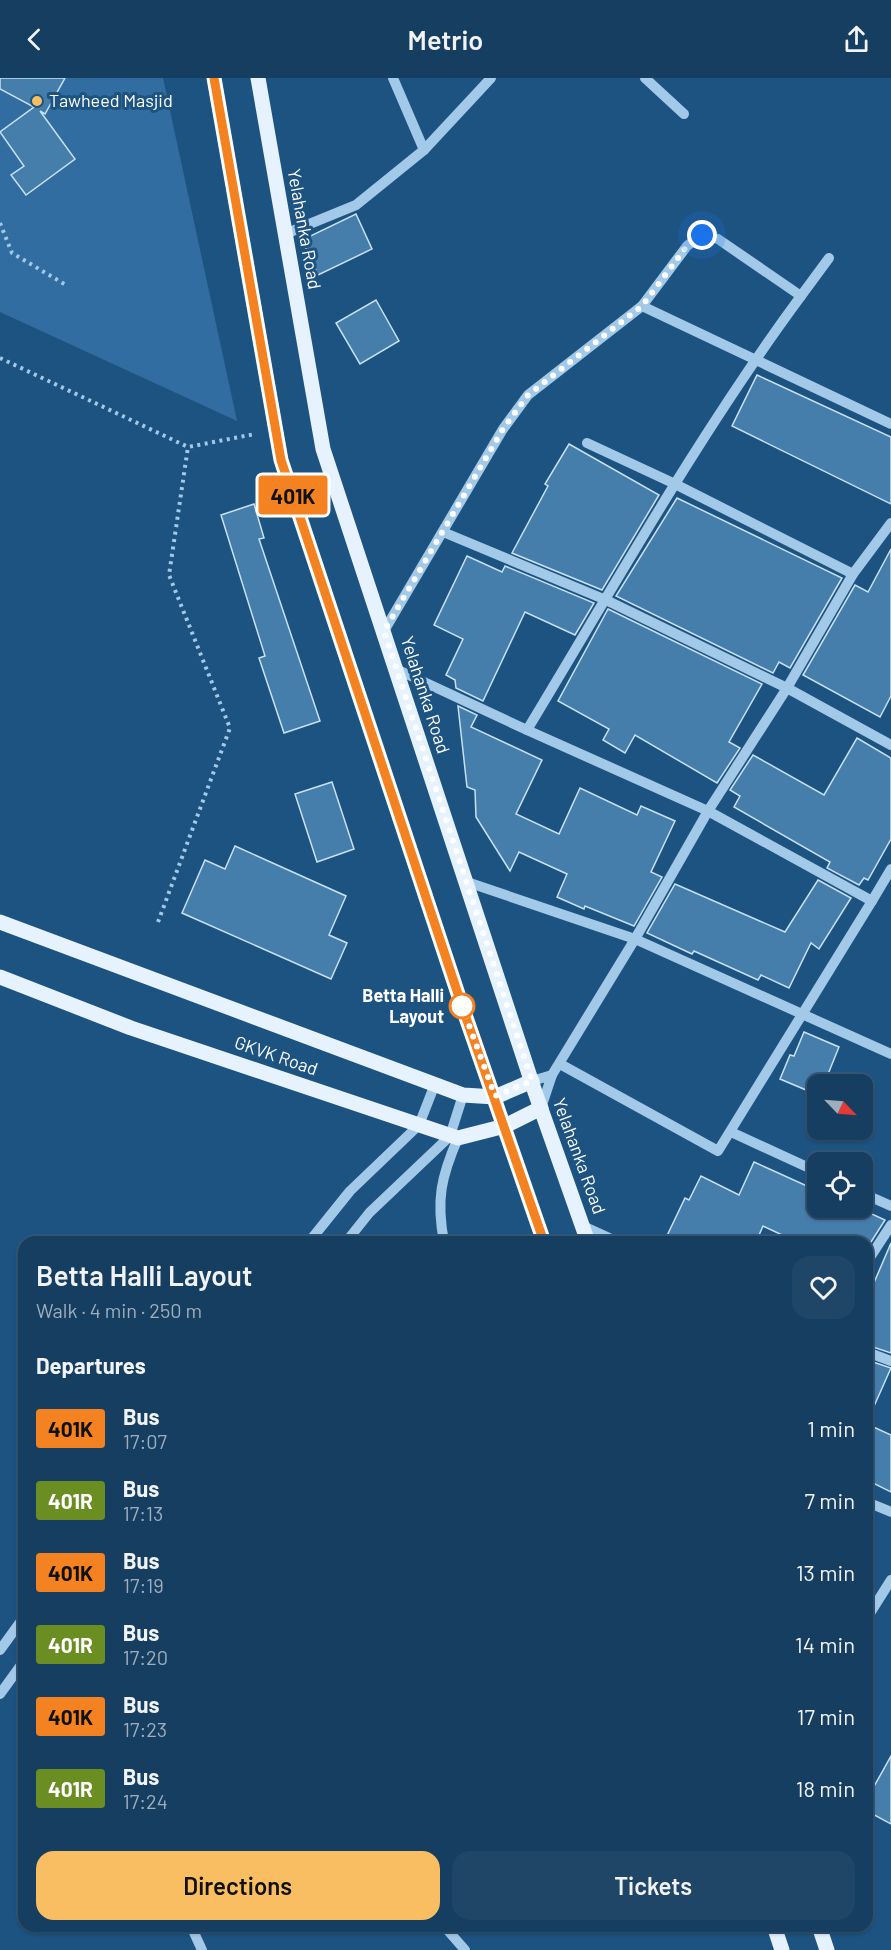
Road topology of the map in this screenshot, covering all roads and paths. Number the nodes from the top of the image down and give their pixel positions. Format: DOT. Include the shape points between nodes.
graph roads {
  1 [pos="214,78"];
  2 [pos="258,78"];
  3 [pos="393,78"];
  4 [pos="491,78"];
  5 [pos="645,78"];
  6 [pos="684,114"];
  7 [pos="424,150"];
  8 [pos="0,223"];
  9 [pos="285,234"];
  10 [pos="829,258"];
  11 [pos="66,285"];
  12 [pos="801,296"];
  13 [pos="642,306"];
  14 [pos="0,358"];
  15 [pos="754,359"];
  16 [pos="891,424"];
  17 [pos="276,429"];
  18 [pos="587,443"];
  19 [pos="188,447"];
  20 [pos="673,483"];
  21 [pos="891,523"];
  22 [pos="443,532"];
  23 [pos="853,574"];
  24 [pos="606,600"];
  25 [pos="384,631"];
  26 [pos="396,669"];
  27 [pos="787,688"];
  28 [pos="527,730"];
  29 [pos="891,745"];
  30 [pos="708,811"];
  31 [pos="891,869"];
  32 [pos="466,882"];
  33 [pos="872,901"];
  34 [pos="0,922"];
  35 [pos="158,922"];
  36 [pos="635,939"];
  37 [pos="0,977"];
  38 [pos="803,1015"];
  39 [pos="891,1054"];
  40 [pos="560,1064"];
  41 [pos="552,1075"];
  42 [pos="532,1081"];
  43 [pos="435,1084"];
  44 [pos="463,1095"];
  45 [pos="495,1096"];
  46 [pos="541,1108"];
  47 [pos="419,1125"];
  48 [pos="505,1125"];
  49 [pos="730,1132"];
  50 [pos="454,1137"];
  51 [pos="807,1167"];
  52 [pos="873,1198"];
  53 [pos="891,1206"];
  54 [pos="583,1226"];
  55 [pos="891,1226"];
  56 [pos="314,1236"];
  57 [pos="351,1236"];
  58 [pos="443,1236"];
  59 [pos="542,1236"];
  60 [pos="586,1236"];
  61 [pos="605,1236"];
  62 [pos="873,1253"];
  63 [pos="873,1354"];
  64 [pos="891,1361"];
  65 [pos="873,1504"];
  66 [pos="891,1512"];
  67 [pos="891,1580"];
  68 [pos="873,1608"];
  69 [pos="18,1625"];
  70 [pos="0,1650"];
  71 [pos="18,1669"];
  72 [pos="0,1694"];
  73 [pos="194,1932"];
  74 [pos="449,1932"];
  75 [pos="776,1932"];
  76 [pos="821,1932"];
  77 [pos="202,1950"];
  78 [pos="465,1950"];
  79 [pos="782,1950"];
  80 [pos="827,1950"];
  1 -- 17 [label="main road"];
  2 -- 9 [label="main road, Yelahanka Road"];
  3 -- 7 [label="street"];
  4 -- 7 [label="street"];
  5 -- 6 [label="street"];
  7 -- 9 [label="street" via="356,205"];
  8 -- 11 [label="path" via="12,253"];
  9 -- 25 [label="main road, Yelahanka Road" via="323,449"];
  10 -- 12 [label="street"];
  12 -- 13 [label="street" via="718,239 702,235 687,246"];
  12 -- 15 [label="street"];
  13 -- 15 [label="street"];
  13 -- 22 [label="street" via="528,395 503,429"];
  14 -- 19 [label="path"];
  15 -- 16 [label="street"];
  15 -- 20 [label="street"];
  17 -- 19 [label="path"];
  17 -- 45 [label="main road" via="281,460"];
  18 -- 20 [label="street"];
  19 -- 35 [label="path" via="169,575 230,728"];
  20 -- 23 [label="street"];
  20 -- 24 [label="street"];
  21 -- 23 [label="street"];
  22 -- 24 [label="street"];
  22 -- 25 [label="street"];
  23 -- 27 [label="street"];
  24 -- 27 [label="street"];
  24 -- 28 [label="street"];
  25 -- 26 [label="main road, Yelahanka Road"];
  26 -- 28 [label="street"];
  26 -- 32 [label="main road, Yelahanka Road"];
  27 -- 29 [label="street"];
  27 -- 30 [label="street"];
  28 -- 30 [label="street"];
  30 -- 33 [label="street"];
  30 -- 36 [label="street"];
  31 -- 33 [label="street"];
  32 -- 36 [label="street"];
  32 -- 42 [label="main road, Yelahanka Road"];
  33 -- 38 [label="street"];
  34 -- 43 [label="main road, GKVK Road"];
  36 -- 38 [label="street"];
  36 -- 40 [label="street"];
  37 -- 47 [label="main road, GKVK Road" via="131,1028"];
  38 -- 39 [label="street"];
  38 -- 49 [label="street"];
  40 -- 41 [label="street"];
  40 -- 49 [label="street" via="718,1151"];
  41 -- 42 [label="street"];
  41 -- 46 [label="street"];
  42 -- 45 [label="main road, GKVK Road"];
  42 -- 46 [label="main road, Yelahanka Road"];
  43 -- 44 [label="main road, GKVK Road"];
  43 -- 47 [label="street"];
  44 -- 45 [label="main road, GKVK Road"];
  44 -- 50 [label="street"];
  45 -- 48 [label="main road"];
  46 -- 48 [label="main road"];
  46 -- 54 [label="main road, Yelahanka Road"];
  47 -- 50 [label="main road, GKVK Road"];
  47 -- 56 [label="street" via="350,1191"];
  48 -- 50 [label="main road"];
  48 -- 59 [label="main road"];
  49 -- 51 [label="street"];
  50 -- 57 [label="street" via="370,1212"];
  50 -- 58 [label="street" via="440,1186"];
  52 -- 53 [label="street"];
  54 -- 60 [label="main road, Yelahanka Road"];
  54 -- 61 [label="street"];
  55 -- 62 [label="street"];
  63 -- 64 [label="street"];
  65 -- 66 [label="street"];
  67 -- 68 [label="street"];
  69 -- 70 [label="street"];
  71 -- 72 [label="street"];
  73 -- 77 [label="street"];
  74 -- 78 [label="street"];
  75 -- 79 [label="main road"];
  76 -- 80 [label="main road"];
}
